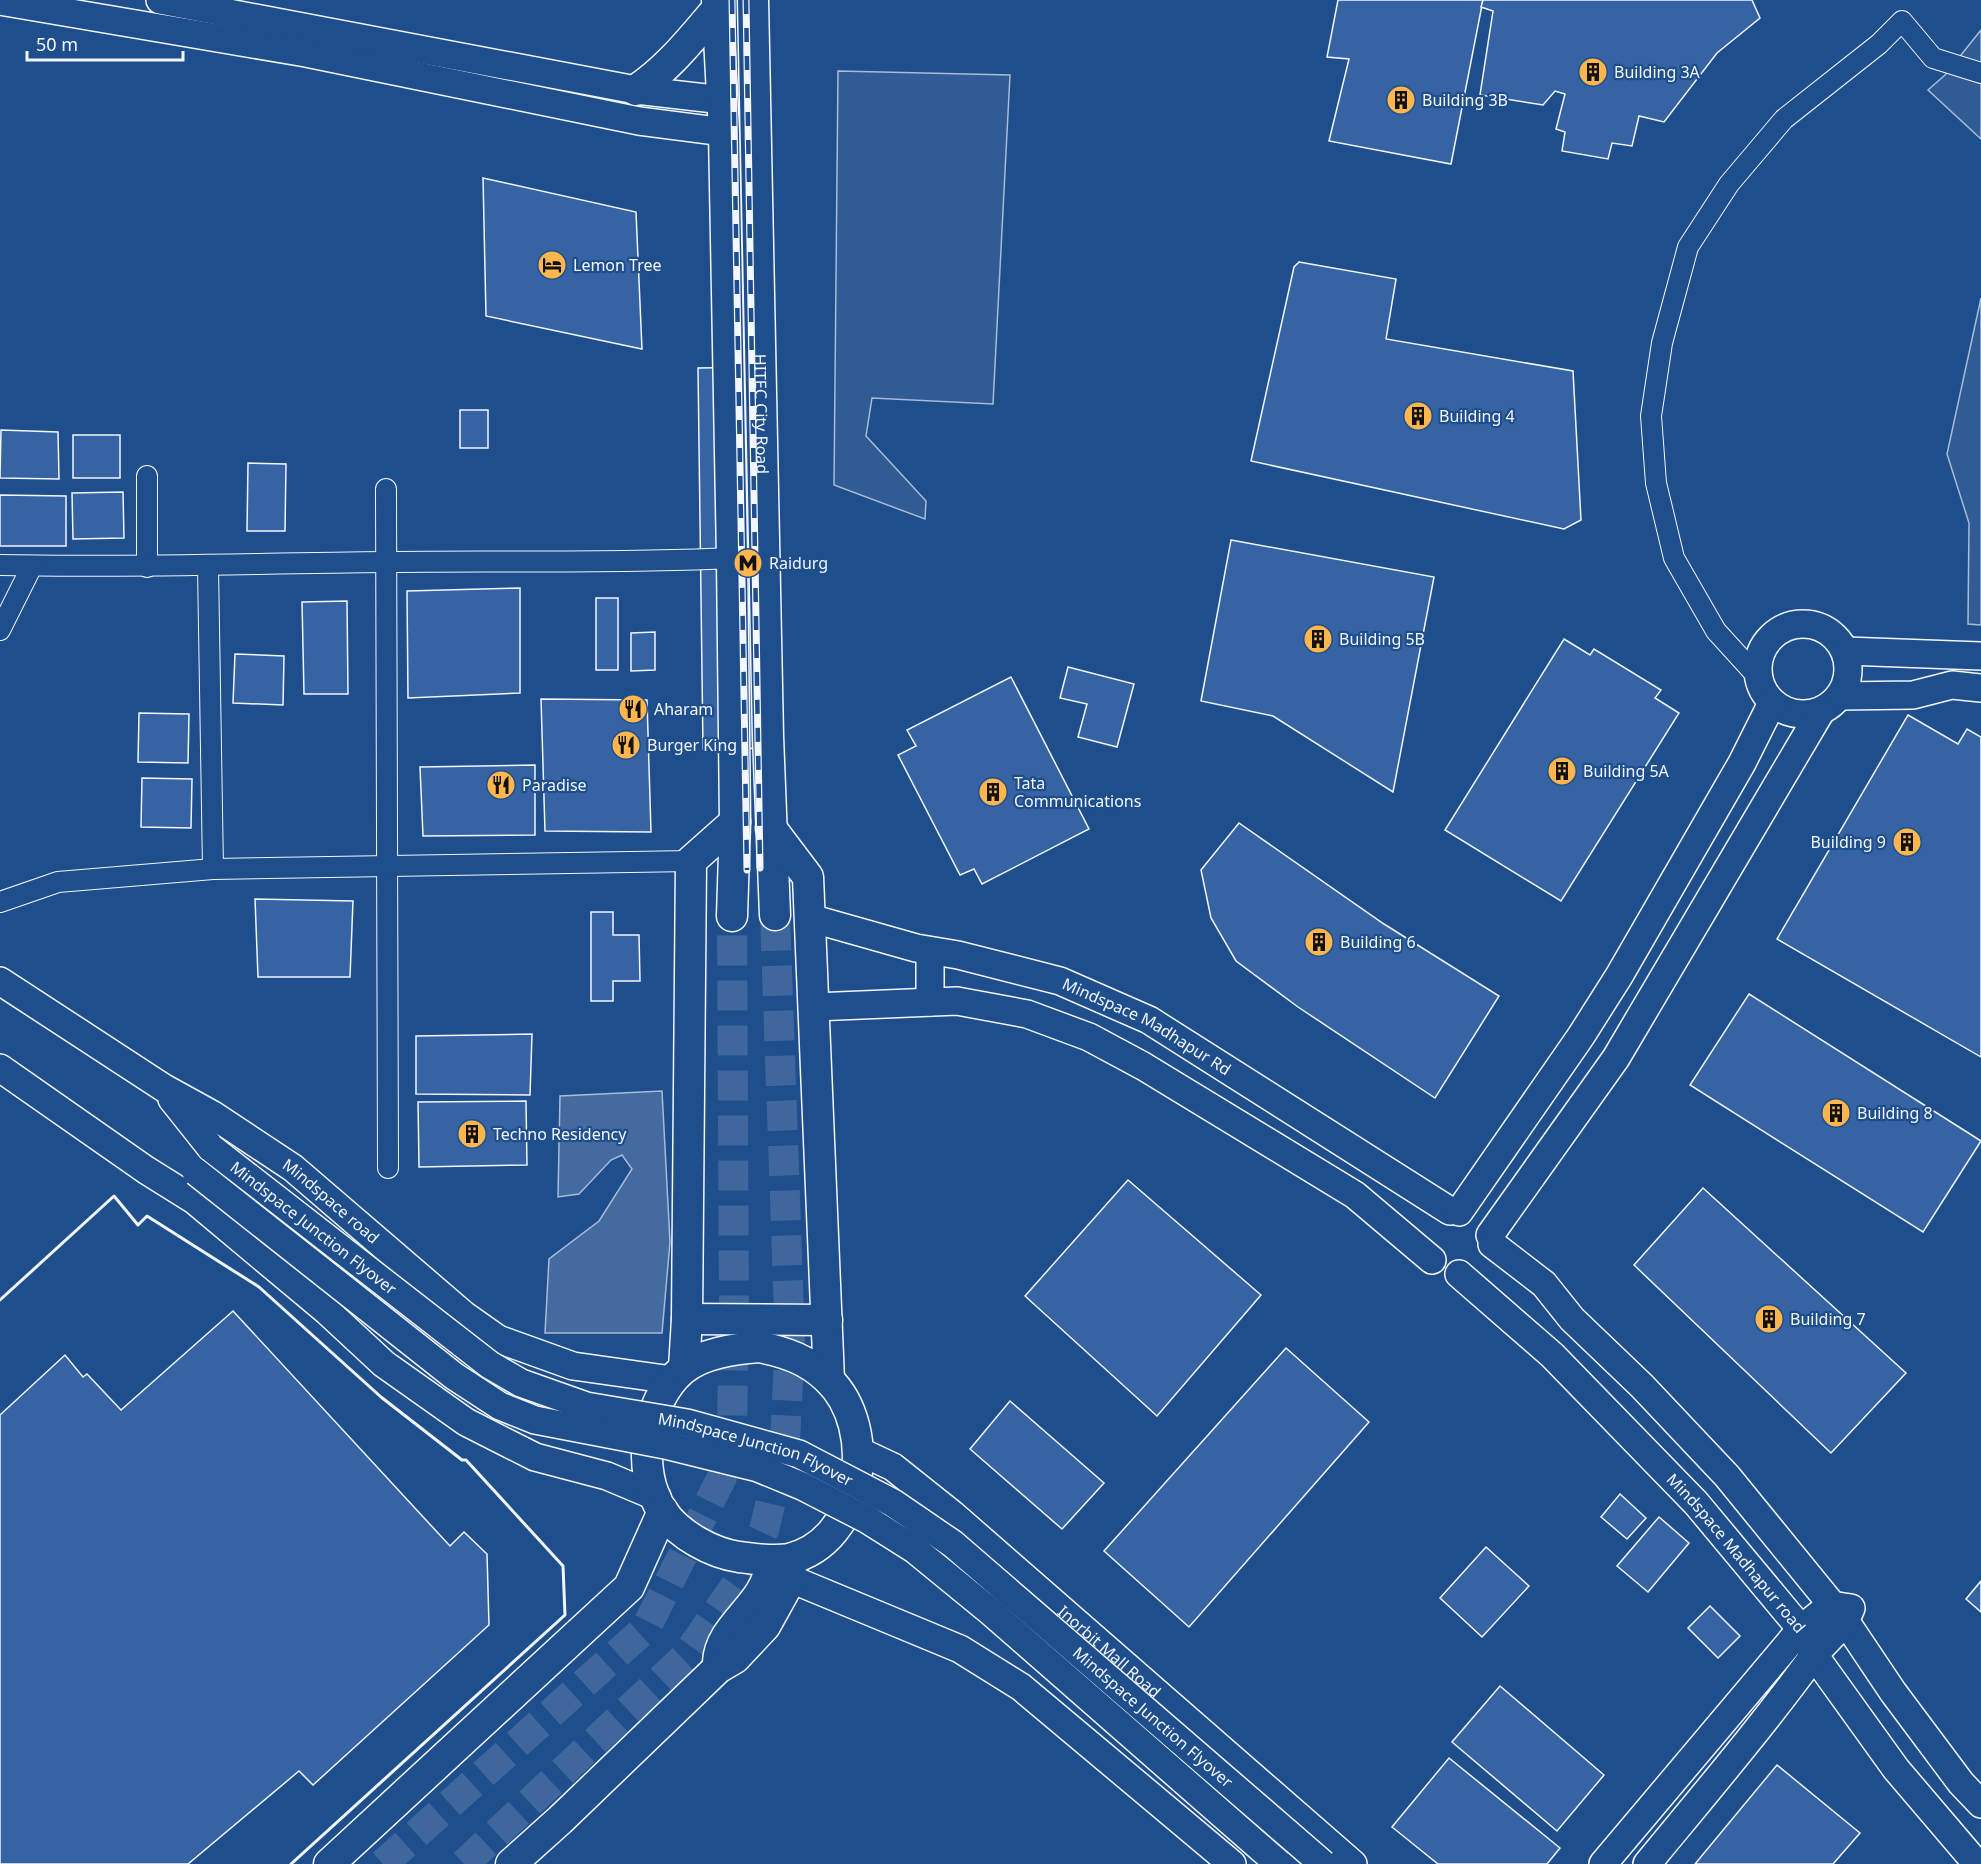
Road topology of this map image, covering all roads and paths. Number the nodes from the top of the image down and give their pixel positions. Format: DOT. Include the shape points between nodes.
graph roads {
  1 [pos="160,0"];
  2 [pos="753,0"];
  3 [pos="0,1"];
  4 [pos="717,4"];
  5 [pos="1981,74"];
  6 [pos="636,90"];
  7 [pos="723,100"];
  8 [pos="724,132"];
  9 [pos="147,476"];
  10 [pos="387,489"];
  11 [pos="732,558"];
  12 [pos="386,562"];
  13 [pos="0,566"];
  14 [pos="32,566"];
  15 [pos="147,567"];
  16 [pos="208,567"];
  17 [pos="0,630"];
  18 [pos="1846,651"];
  19 [pos="1981,656"];
  20 [pos="1757,676"];
  21 [pos="1981,688"];
  22 [pos="1772,703"];
  23 [pos="1831,703"];
  24 [pos="735,822"];
  25 [pos="771,828"];
  26 [pos="691,861"];
  27 [pos="386,866"];
  28 [pos="213,869"];
  29 [pos="0,902"];
  30 [pos="775,915"];
  31 [pos="732,916"];
  32 [pos="810,918"];
  33 [pos="930,951"];
  34 [pos="1019,970"];
  35 [pos="0,981"];
  36 [pos="930,1002"];
  37 [pos="814,1007"];
  38 [pos="1016,1012"];
  39 [pos="0,1068"];
  40 [pos="164,1089"];
  41 [pos="130,1160"];
  42 [pos="388,1168"];
  43 [pos="1454,1211"];
  44 [pos="1491,1239"];
  45 [pos="1432,1260"];
  46 [pos="1459,1274"];
  47 [pos="687,1319"];
  48 [pos="827,1320"];
  49 [pos="678,1374"];
  50 [pos="829,1380"];
  51 [pos="859,1451"];
  52 [pos="660,1504"];
  53 [pos="784,1566"];
  54 [pos="1839,1614"];
  55 [pos="1801,1629"];
  56 [pos="1814,1655"];
  57 [pos="1233,1758"];
  58 [pos="1981,1804"];
  59 [pos="1175,1817"];
  60 [pos="329,1864"];
  61 [pos="511,1864"];
  62 [pos="1232,1864"];
  63 [pos="1279,1864"];
  64 [pos="1323,1864"];
  65 [pos="1353,1864"];
  66 [pos="1603,1864"];
  67 [pos="1647,1864"];
  68 [pos="1977,1864"];
  1 -- 6 [label="main road"];
  2 -- 25 [label="main road, HITEC City Road"];
  3 -- 8 [label="main road" via="306,53 639,121"];
  4 -- 6 [label="main road" via="670,63"];
  4 -- 7 [label="main road, HITEC City Road"];
  5 -- 20 [label="street" via="1933,58 1902,21 1784,119 1730,184 1689,247 1662,343 1651,416 1656,483 1674,558 1716,631"];
  6 -- 7 [label="main road"];
  7 -- 8 [label="main road, HITEC City Road"];
  8 -- 11 [label="main road, HITEC City Road"];
  9 -- 15 [label="street"];
  10 -- 12 [label="street"];
  11 -- 12 [label="street"];
  11 -- 24 [label="main road, HITEC City Road"];
  12 -- 16 [label="street"];
  12 -- 27 [label="street"];
  13 -- 14 [label="street"];
  14 -- 15 [label="street"];
  14 -- 17 [label="street"];
  15 -- 16 [label="street"];
  16 -- 28 [label="street"];
  18 -- 19 [label="main road"];
  18 -- 20 [label="main road" via="1836,636 1820,626 1801,623 1783,627 1768,639 1758,657"];
  18 -- 23 [label="main road" via="1849,674"];
  20 -- 22 [label="main road"];
  21 -- 23 [label="main road" via="1952,685 1913,695"];
  22 -- 23 [label="main road" via="1796,714"];
  22 -- 43 [label="main road" via="1742,763 1619,976 1581,1036"];
  23 -- 44 [label="main road" via="1603,1077"];
  24 -- 26 [label="main road"];
  24 -- 31 [label="main road, HITEC City Road"];
  25 -- 30 [label="main road, HITEC City Road"];
  25 -- 32 [label="main road" via="808,877"];
  26 -- 27 [label="street"];
  26 -- 47 [label="main road"];
  27 -- 28 [label="street"];
  27 -- 42 [label="street"];
  28 -- 29 [label="street" via="58,882"];
  32 -- 33 [label="main road, Mindspace Madhapur Rd"];
  32 -- 37 [label="main road"];
  33 -- 34 [label="main road, Mindspace Madhapur Rd"];
  33 -- 36 [label="main road"];
  34 -- 38 [label="main road"];
  34 -- 43 [label="main road, Mindspace Madhapur Rd" via="1060,981 1149,1020"];
  35 -- 40 [label="main road, Mindspace road"];
  36 -- 37 [label="main road"];
  36 -- 38 [label="main road" via="957,1001"];
  37 -- 48 [label="main road"];
  38 -- 45 [label="main road" via="1089,1038 1143,1066 1355,1195"];
  39 -- 41 [label="main road"];
  40 -- 49 [label="main road, Mindspace road" via="213,1115 293,1168 464,1315 498,1339 573,1366"];
  40 -- 64 [label="main road, Mindspace Junction Flyover, bridge" via="211,1148 490,1365 521,1383 586,1406 687,1423 799,1454 893,1503 953,1544"];
  41 -- 52 [label="main road" via="194,1200 384,1364 466,1422 535,1457 607,1476"];
  41 -- 63 [label="main road, Mindspace Junction Flyover, bridge" via="196,1172 454,1376 500,1406 535,1420 758,1468 868,1520 914,1549 991,1612"];
  43 -- 44 [label="main road" via="1470,1212 1487,1224"];
  43 -- 45 [label="main road" via="1437,1219 1429,1231 1427,1246"];
  44 -- 46 [label="main road" via="1489,1256 1482,1266"];
  44 -- 54 [label="main road" via="1544,1284 1572,1319 1719,1468"];
  45 -- 46 [label="main road" via="1444,1271"];
  46 -- 55 [label="main road, Mindspace Madhapur road" via="1552,1355 1696,1503"];
  47 -- 48 [label="main road"];
  47 -- 49 [label="main road"];
  48 -- 50 [label="main road"];
  49 -- 50 [label="main road" via="733,1349 759,1347 785,1352 809,1363"];
  49 -- 52 [label="main road" via="661,1395 647,1442 648,1470"];
  50 -- 51 [label="main road" via="855,1425"];
  51 -- 53 [label="main road" via="851,1501 834,1530"];
  51 -- 57 [label="main road, Inorbit Mall Road" via="893,1467 952,1514"];
  52 -- 53 [label="main road" via="699,1543 729,1556"];
  52 -- 60 [label="main road" via="629,1587"];
  53 -- 59 [label="main road" via="970,1655 1020,1687"];
  53 -- 61 [label="main road" via="719,1648 718,1668"];
  54 -- 55 [label="main road"];
  54 -- 56 [label="main road"];
  54 -- 58 [label="main road" via="1930,1742"];
  55 -- 56 [label="main road, Mindspace Madhapur road"];
  55 -- 66 [label="main road"];
  56 -- 67 [label="main road" via="1780,1703"];
  56 -- 68 [label="main road, Mindspace Madhapur road" via="1896,1769"];
  57 -- 59 [label="main road"];
  57 -- 65 [label="main road, Inorbit Mall Road"];
  59 -- 62 [label="main road"];
}
